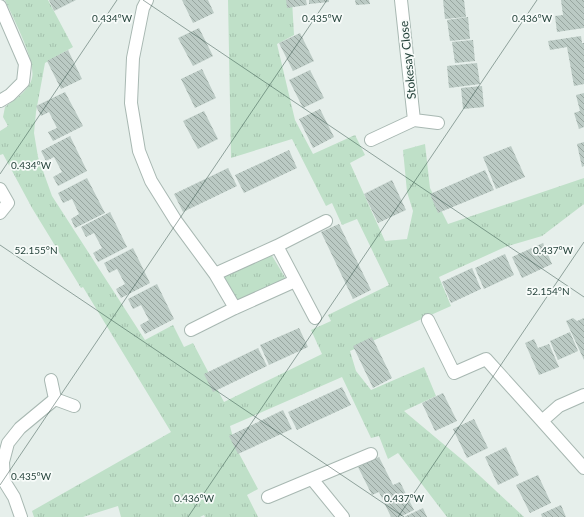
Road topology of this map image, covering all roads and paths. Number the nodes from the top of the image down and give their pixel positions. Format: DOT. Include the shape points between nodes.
graph roads {
  1 [pos="147,0"];
  2 [pos="401,0"];
  3 [pos="0,6"];
  4 [pos="0,101"];
  5 [pos="414,120"];
  6 [pos="438,123"];
  7 [pos="371,140"];
  8 [pos="0,189"];
  9 [pos="0,213"];
  10 [pos="326,221"];
  11 [pos="277,246"];
  12 [pos="215,274"];
  13 [pos="295,281"];
  14 [pos="235,308"];
  15 [pos="315,318"];
  16 [pos="428,320"];
  17 [pos="191,330"];
  18 [pos="51,380"];
  19 [pos="584,395"];
  20 [pos="55,399"];
  21 [pos="74,406"];
  22 [pos="542,422"];
  23 [pos="371,454"];
  24 [pos="584,468"];
  25 [pos="312,479"];
  26 [pos="268,497"];
  27 [pos="21,517"];
  28 [pos="343,517"];
  1 -- 12 [label="street" via="133,58 131,103 139,151 151,181 176,221"];
  2 -- 5 [label="street, Stokesay Close"];
  3 -- 4 [label="street" via="25,64 23,82 10,96"];
  5 -- 6 [label="street"];
  5 -- 7 [label="street"];
  8 -- 9 [label="street" via="8,203"];
  10 -- 11 [label="street"];
  11 -- 12 [label="street"];
  11 -- 13 [label="street"];
  12 -- 14 [label="street"];
  13 -- 14 [label="street"];
  13 -- 15 [label="street"];
  14 -- 17 [label="street"];
  16 -- 22 [label="street" via="454,373 486,360"];
  18 -- 20 [label="street"];
  19 -- 22 [label="street" via="559,406"];
  20 -- 21 [label="street"];
  20 -- 27 [label="street" via="20,428 8,443 3,462 4,481 14,497"];
  22 -- 24 [label="street"];
  23 -- 25 [label="street"];
  25 -- 26 [label="street"];
  25 -- 28 [label="street"];
}
